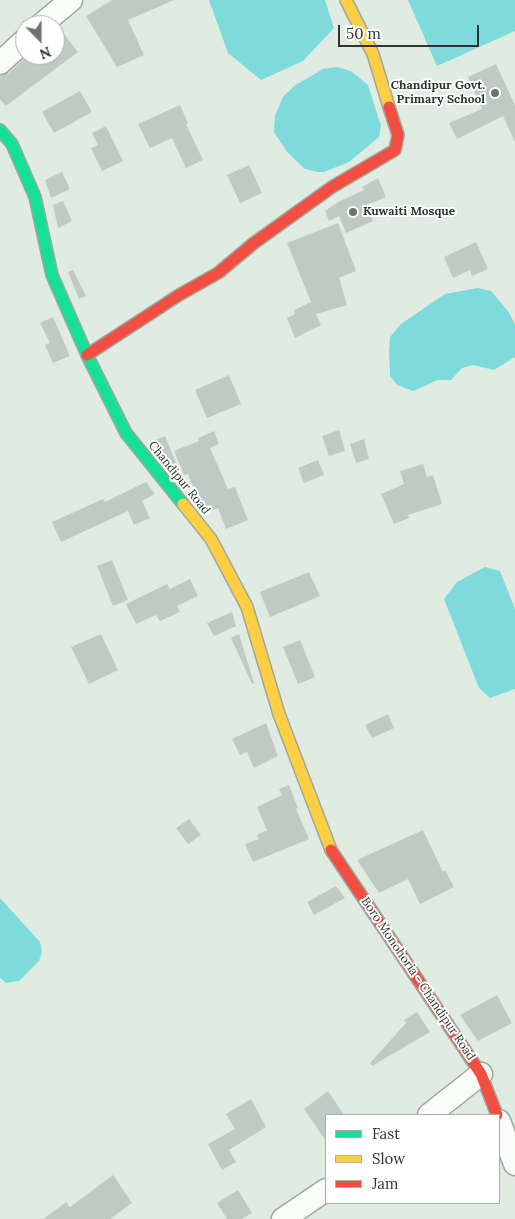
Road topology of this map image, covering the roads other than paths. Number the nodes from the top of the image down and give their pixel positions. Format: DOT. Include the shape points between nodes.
graph roads {
  1 [pos="71,0"];
  2 [pos="346,0"];
  3 [pos="54,15"];
  4 [pos="15,49"];
  5 [pos="0,63"];
  6 [pos="0,130"];
  7 [pos="87,356"];
  8 [pos="330,848"];
  9 [pos="481,1074"];
  10 [pos="430,1114"];
  11 [pos="497,1114"];
  12 [pos="500,1124"];
  13 [pos="515,1164"];
  14 [pos="325,1191"];
  15 [pos="283,1219"];
  1 -- 3 [label="street"];
  2 -- 7 [label="street" via="373,54 398,135 395,150 324,193 218,273"];
  4 -- 5 [label="street"];
  6 -- 7 [label="street, Chandipur Road" via="12,144 35,197 52,275"];
  7 -- 8 [label="street, Chandipur Road" via="126,434 210,539 247,607 279,714"];
  8 -- 9 [label="street, Boro Monohoria - Chandipur Road"];
  9 -- 10 [label="street"];
  9 -- 11 [label="street, Boro Monohoria - Chandipur Road"];
  12 -- 13 [label="street"];
  14 -- 15 [label="street"];
}
